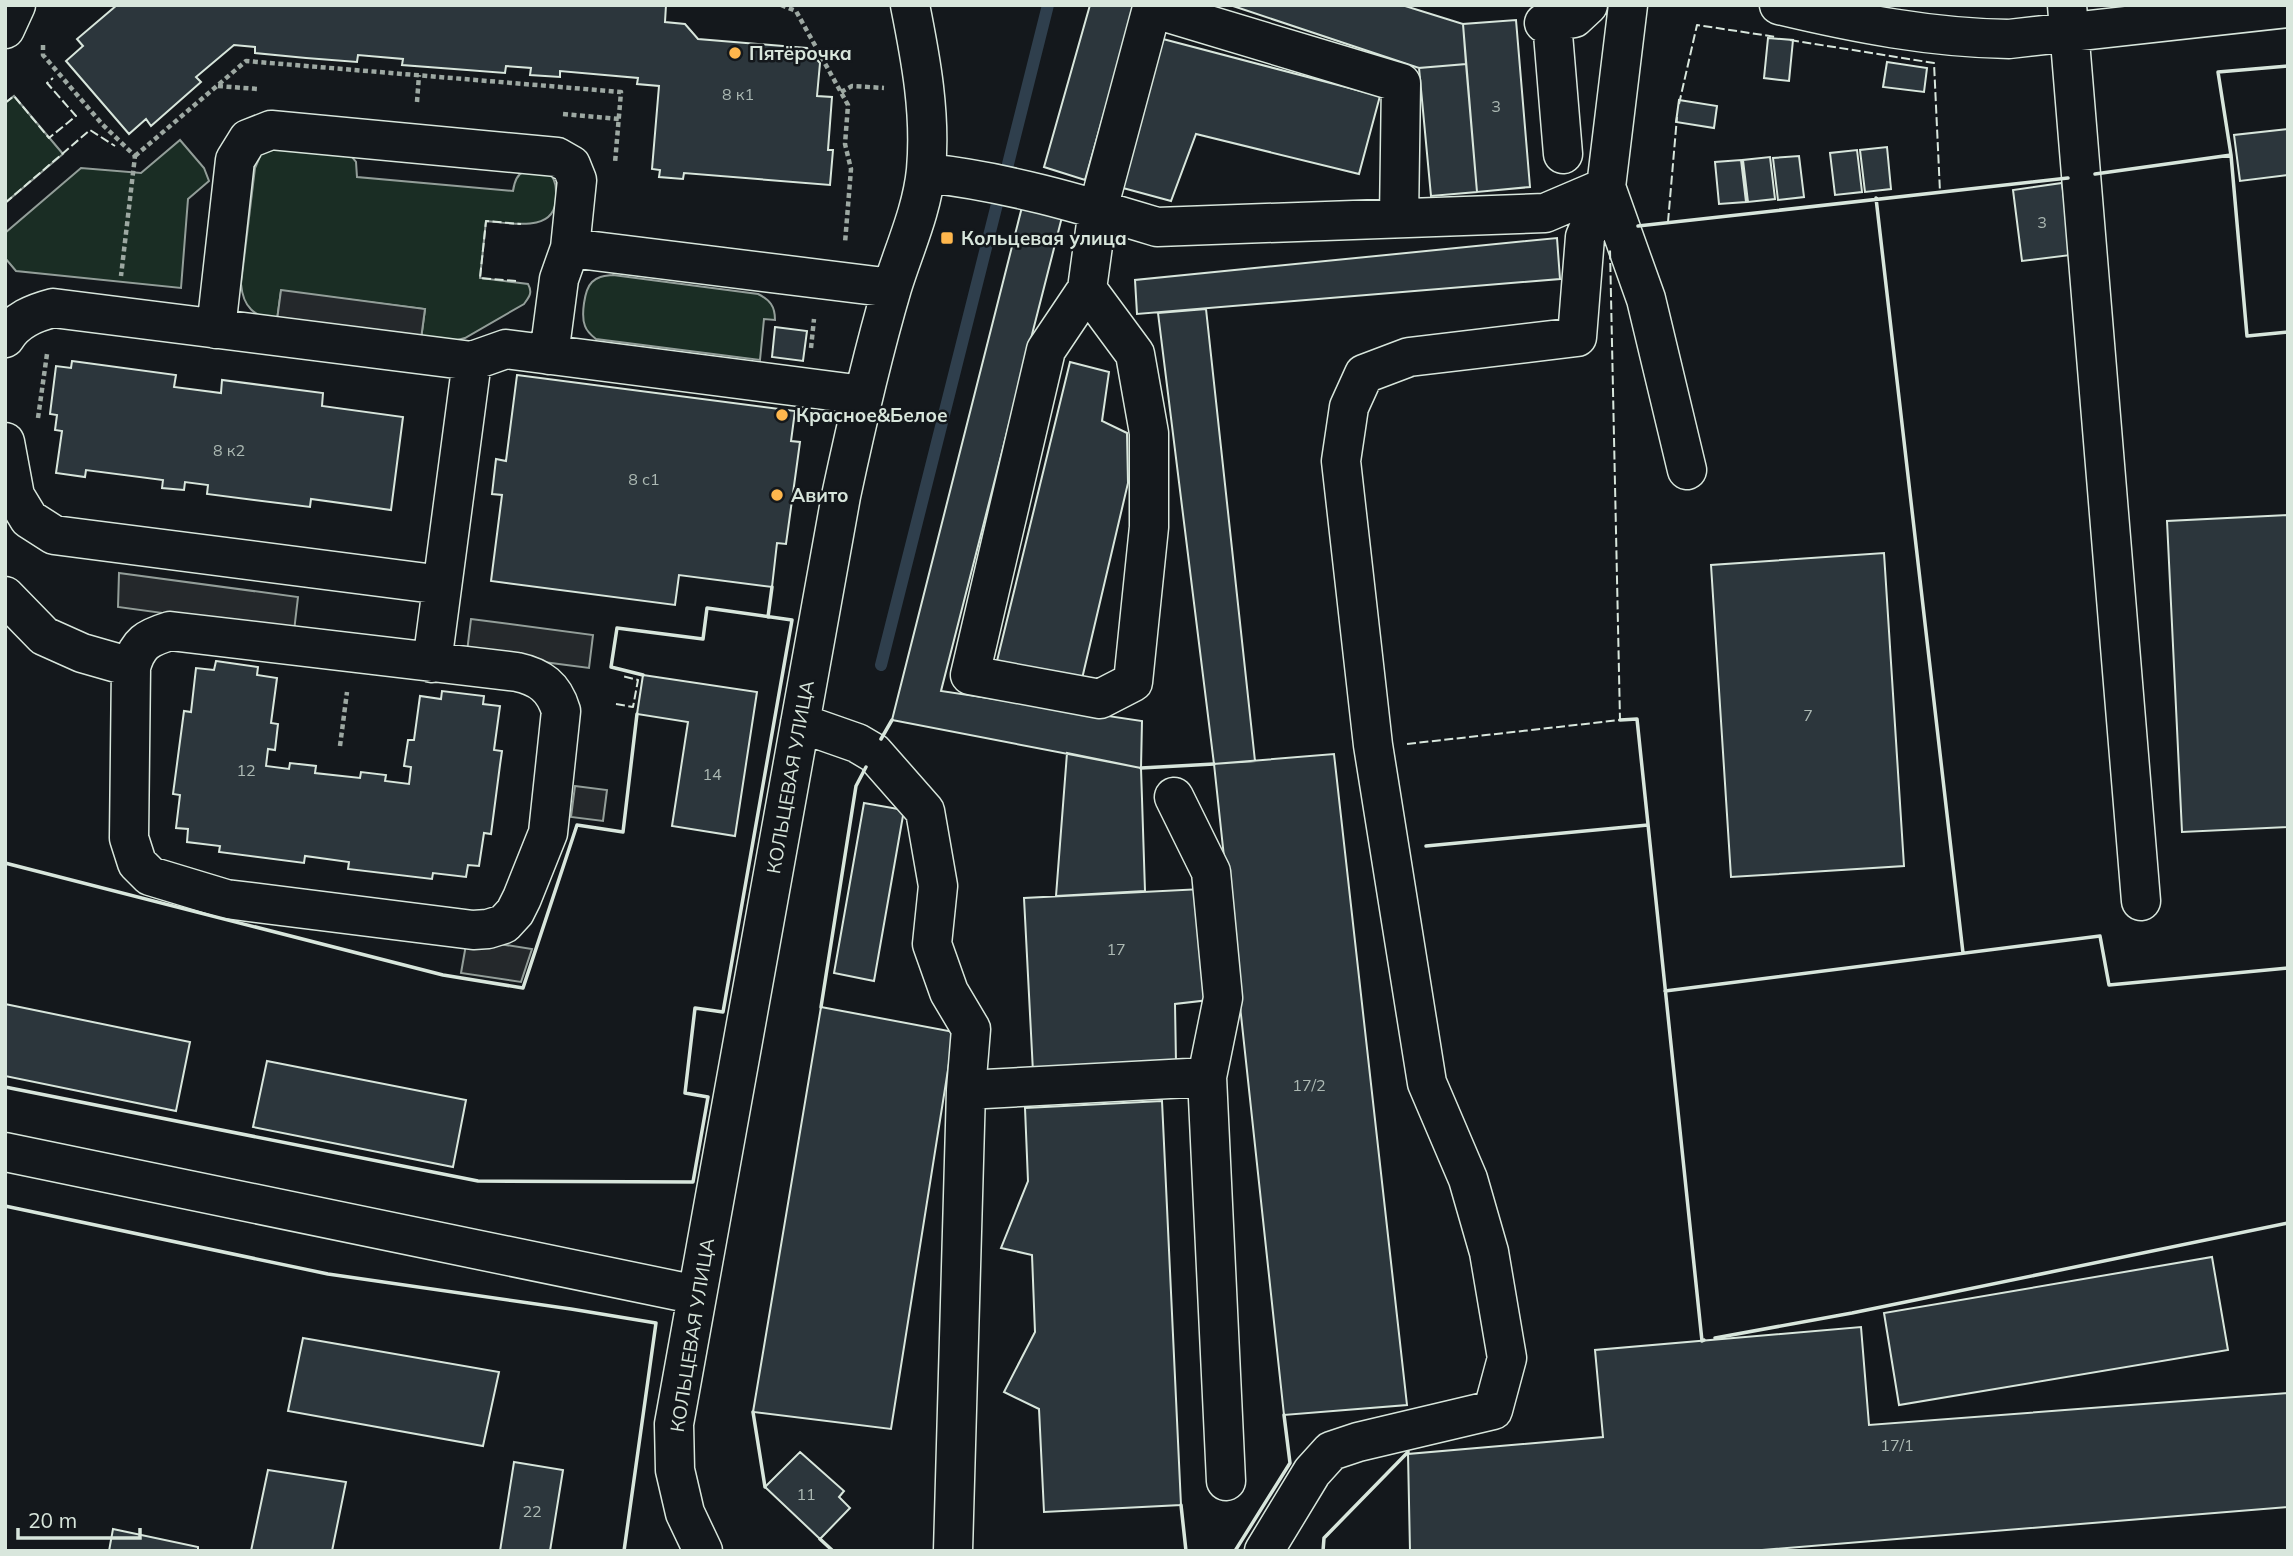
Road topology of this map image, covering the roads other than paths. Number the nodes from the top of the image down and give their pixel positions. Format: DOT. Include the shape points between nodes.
graph roads {
  1 [pos="16,5"];
  2 [pos="909,5"];
  3 [pos="1588,5"];
  4 [pos="1628,5"];
  5 [pos="1779,5"];
  6 [pos="2288,8"];
  7 [pos="2068,20"];
  8 [pos="5,29"];
  9 [pos="1563,154"];
  10 [pos="926,173"];
  11 [pos="1606,187"];
  12 [pos="1098,209"];
  13 [pos="1399,218"];
  14 [pos="570,248"];
  15 [pos="892,288"];
  16 [pos="1087,289"];
  17 [pos="216,328"];
  18 [pos="5,338"];
  19 [pos="549,355"];
  20 [pos="471,361"];
  21 [pos="863,395"];
  22 [pos="21,436"];
  23 [pos="1688,470"];
  24 [pos="442,585"];
  25 [pos="5,596"];
  26 [pos="432,663"];
  27 [pos="131,667"];
  28 [pos="800,723"];
  29 [pos="1174,797"];
  30 [pos="2141,901"];
  31 [pos="1207,1077"];
  32 [pos="966,1090"];
  33 [pos="5,1152"];
  34 [pos="698,1295"];
  35 [pos="1226,1481"];
  36 [pos="703,1551"];
  37 [pos="953,1551"];
  38 [pos="1264,1551"];
  1 -- 8 [label="street"];
  2 -- 10 [label="street, КОЛЬЦЕВАЯ УЛИЦА" via="925,88"];
  3 -- 9 [label="street" via="1574,18 1548,22"];
  4 -- 11 [label="street"];
  5 -- 7 [label="street" via="1971,38 2009,39"];
  6 -- 7 [label="street"];
  7 -- 30 [label="street"];
  10 -- 12 [label="street" via="978,179"];
  10 -- 15 [label="street, КОЛЬЦЕВАЯ УЛИЦА"];
  11 -- 13 [label="street" via="1545,213"];
  11 -- 23 [label="street" via="1646,299"];
  11 -- 38 [label="street" via="1585,237 1577,337 1409,357 1364,374 1349,407 1341,461 1373,745 1427,1083 1468,1179 1489,1252 1507,1358 1493,1410 1331,1451 1312,1472"];
  12 -- 13 [label="street" via="1157,227"];
  12 -- 13 [label="street" via="1152,8 1401,83"];
  12 -- 16 [label="street"];
  14 -- 15 [label="street"];
  14 -- 17 [label="street" via="577,180 571,165 557,157 271,130 248,139 235,160"];
  14 -- 19 [label="street" via="559,279"];
  15 -- 21 [label="street, КОЛЬЦЕВАЯ УЛИЦА"];
  16 -- 16 [label="street" via="1046,350 970,675 1100,699 1133,682 1149,527 1149,433 1135,354"];
  17 -- 18 [label="street" via="53,308 30,315"];
  17 -- 20 [label="street"];
  19 -- 20 [label="street" via="506,349"];
  19 -- 21 [label="street"];
  20 -- 24 [label="street"];
  21 -- 28 [label="street, КОЛЬЦЕВАЯ УЛИЦА"];
  22 -- 24 [label="street" via="15,495 29,519 54,535"];
  24 -- 26 [label="street"];
  25 -- 27 [label="street" via="44,636"];
  26 -- 27 [label="street" via="170,631 150,637 135,652"];
  26 -- 27 [label="street" via="533,675 547,684 561,710 548,833 515,912 504,924 488,929 226,899 150,876 137,863 129,838"];
  28 -- 32 [label="street" via="874,753 925,811 938,886 932,944 949,992 971,1029"];
  28 -- 34 [label="street, КОЛЬЦЕВАЯ УЛИЦА"];
  29 -- 31 [label="street" via="1211,872 1223,998"];
  31 -- 32 [label="street"];
  31 -- 35 [label="street"];
  32 -- 37 [label="street"];
  33 -- 34 [label="street"];
  34 -- 36 [label="street, КОЛЬЦЕВАЯ УЛИЦА" via="674,1424 675,1471 685,1513"];
}
